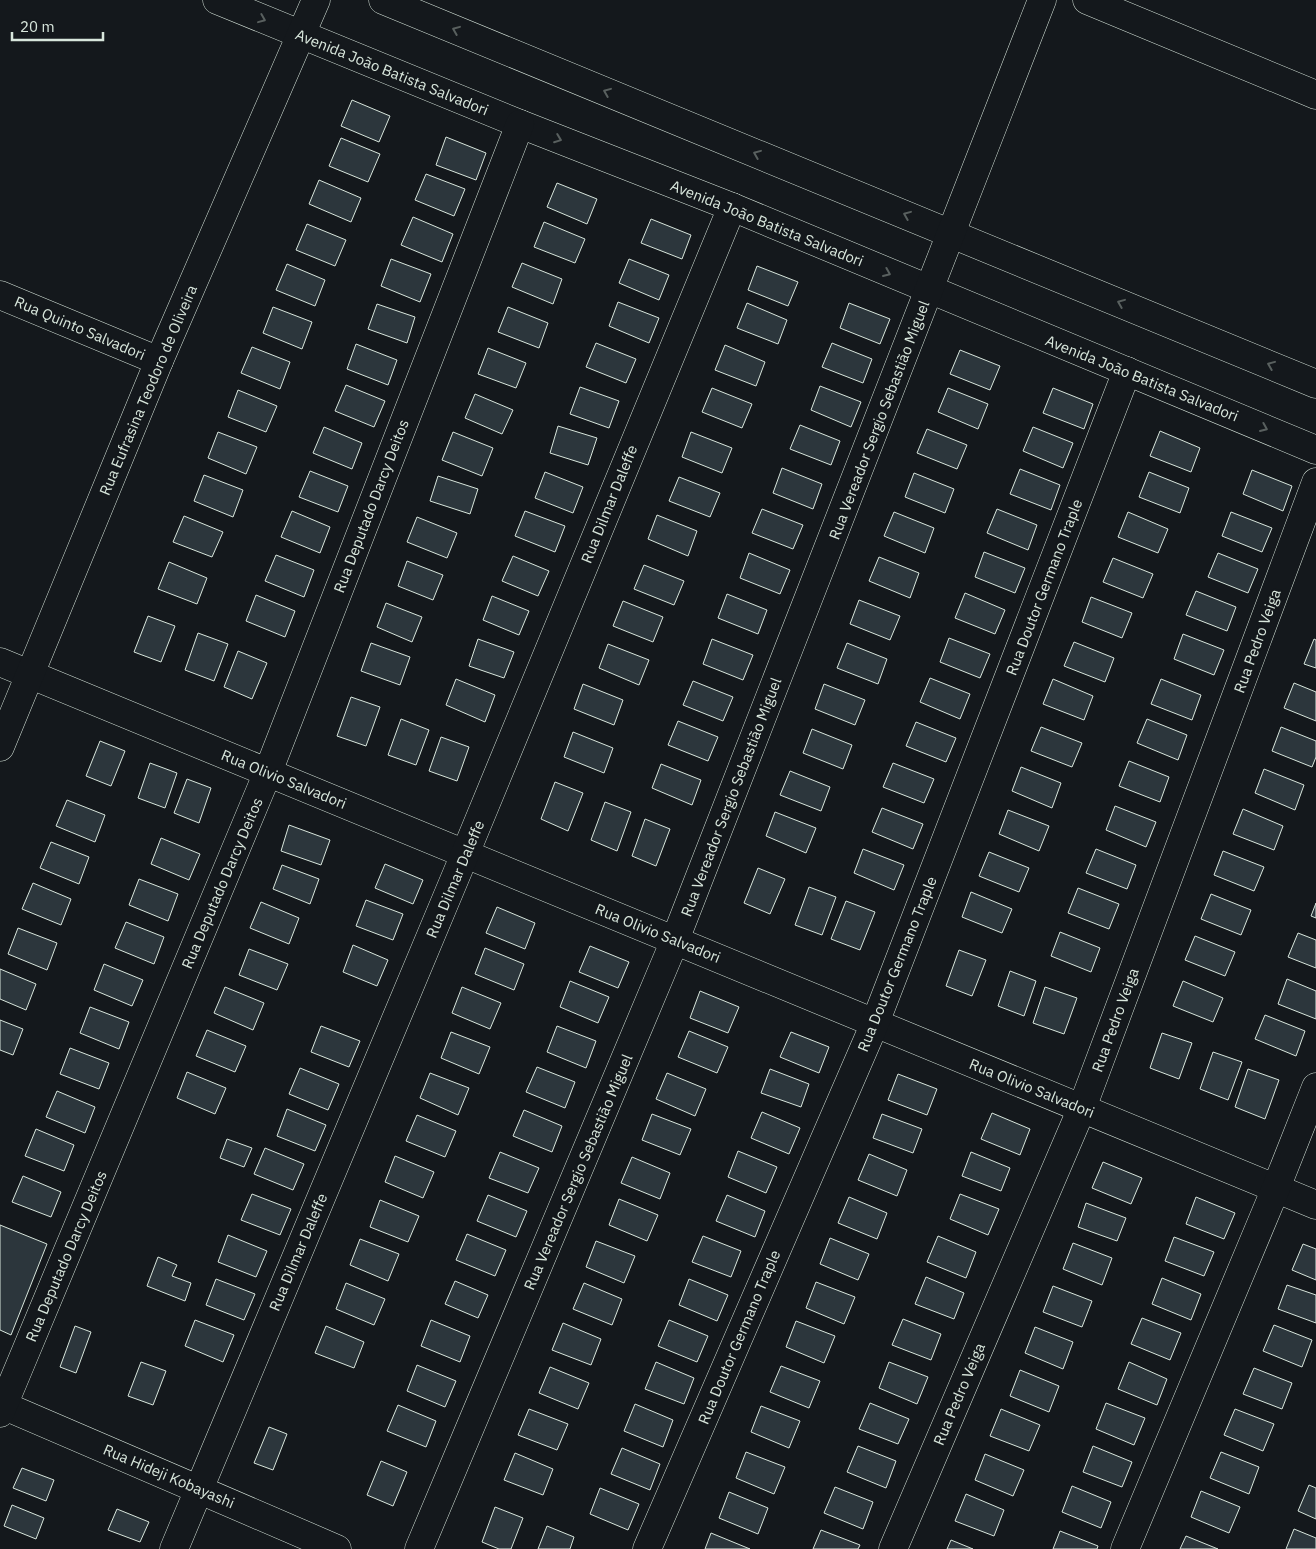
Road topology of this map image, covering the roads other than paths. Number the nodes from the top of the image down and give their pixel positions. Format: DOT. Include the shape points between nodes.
graph roads {
  1 [pos="217,0"];
  2 [pos="316,0"];
  3 [pos="383,0"];
  4 [pos="1042,0"];
  5 [pos="1087,0"];
  6 [pos="302,35"];
  7 [pos="1316,95"];
  8 [pos="520,124"];
  9 [pos="732,207"];
  10 [pos="952,234"];
  11 [pos="930,291"];
  12 [pos="0,295"];
  13 [pos="159,361"];
  14 [pos="1128,371"];
  15 [pos="1316,384"];
  16 [pos="1316,450"];
  17 [pos="1316,482"];
  18 [pos="0,662"];
  19 [pos="29,674"];
  20 [pos="0,747"];
  21 [pos="268,772"];
  22 [pos="466,854"];
  23 [pos="675,940"];
  24 [pos="875,1023"];
  25 [pos="1316,1087"];
  26 [pos="1082,1108"];
  27 [pos="1276,1188"];
  28 [pos="1316,1205"];
  29 [pos="1,1407"];
  30 [pos="199,1489"];
  31 [pos="174,1549"];
  32 [pos="337,1549"];
  33 [pos="419,1549"];
  34 [pos="647,1549"];
  35 [pos="893,1549"];
  36 [pos="1124,1549"];
  1 -- 6 [label="street, Avenida João Batista Salvadori, one-way"];
  2 -- 6 [label="street, Rua Eufrasina Teodoro de Oliveira"];
  10 -- 3 [label="street, one-way"];
  4 -- 10 [label="street, Rua Vereador Sergio Sebastião Miguel"];
  5 -- 7 [label="street"];
  6 -- 8 [label="street, Avenida João Batista Salvadori"];
  6 -- 13 [label="street, Rua Eufrasina Teodoro de Oliveira"];
  8 -- 9 [label="street, Avenida João Batista Salvadori, one-way"];
  8 -- 21 [label="street, Rua Deputado Darcy Deitos"];
  9 -- 11 [label="street, Avenida João Batista Salvadori, one-way"];
  9 -- 22 [label="street, Rua Dilmar Daleffe"];
  10 -- 11 [label="street, Rua Vereador Sergio Sebastião Miguel"];
  15 -- 10 [label="street, one-way"];
  11 -- 14 [label="street, Avenida João Batista Salvadori"];
  11 -- 23 [label="street, Rua Vereador Sergio Sebastião Miguel"];
  12 -- 13 [label="street, Rua Quinto Salvadori"];
  13 -- 19 [label="street, Rua Eufrasina Teodoro de Oliveira"];
  14 -- 16 [label="street, Avenida João Batista Salvadori, one-way"];
  14 -- 24 [label="street, Rua Doutor Germano Traple"];
  17 -- 26 [label="street, Rua Pedro Veiga"];
  18 -- 19 [label="street, Rua Olivio Salvadori"];
  19 -- 20 [label="street, Rua Eufrasina Teodoro de Oliveira"];
  19 -- 21 [label="street, Rua Olivio Salvadori"];
  21 -- 22 [label="street, Rua Olivio Salvadori"];
  21 -- 29 [label="street, Rua Deputado Darcy Deitos"];
  22 -- 23 [label="street, Rua Olivio Salvadori"];
  22 -- 30 [label="street, Rua Dilmar Daleffe"];
  23 -- 24 [label="street, Rua Olivio Salvadori"];
  23 -- 33 [label="street, Rua Vereador Sergio Sebastião Miguel"];
  24 -- 26 [label="street, Rua Olivio Salvadori"];
  24 -- 34 [label="street, Rua Doutor Germano Traple"];
  25 -- 27 [label="street"];
  26 -- 27 [label="street, Rua Olivio Salvadori"];
  26 -- 35 [label="street, Rua Pedro Veiga"];
  27 -- 28 [label="street, Rua Olivio Salvadori"];
  27 -- 36 [label="street"];
  29 -- 30 [label="street, Rua Hideji Kobayashi"];
  30 -- 31 [label="street, Rua Dilmar Daleffe"];
  30 -- 32 [label="street, Rua Hideji Kobayashi"];
}
